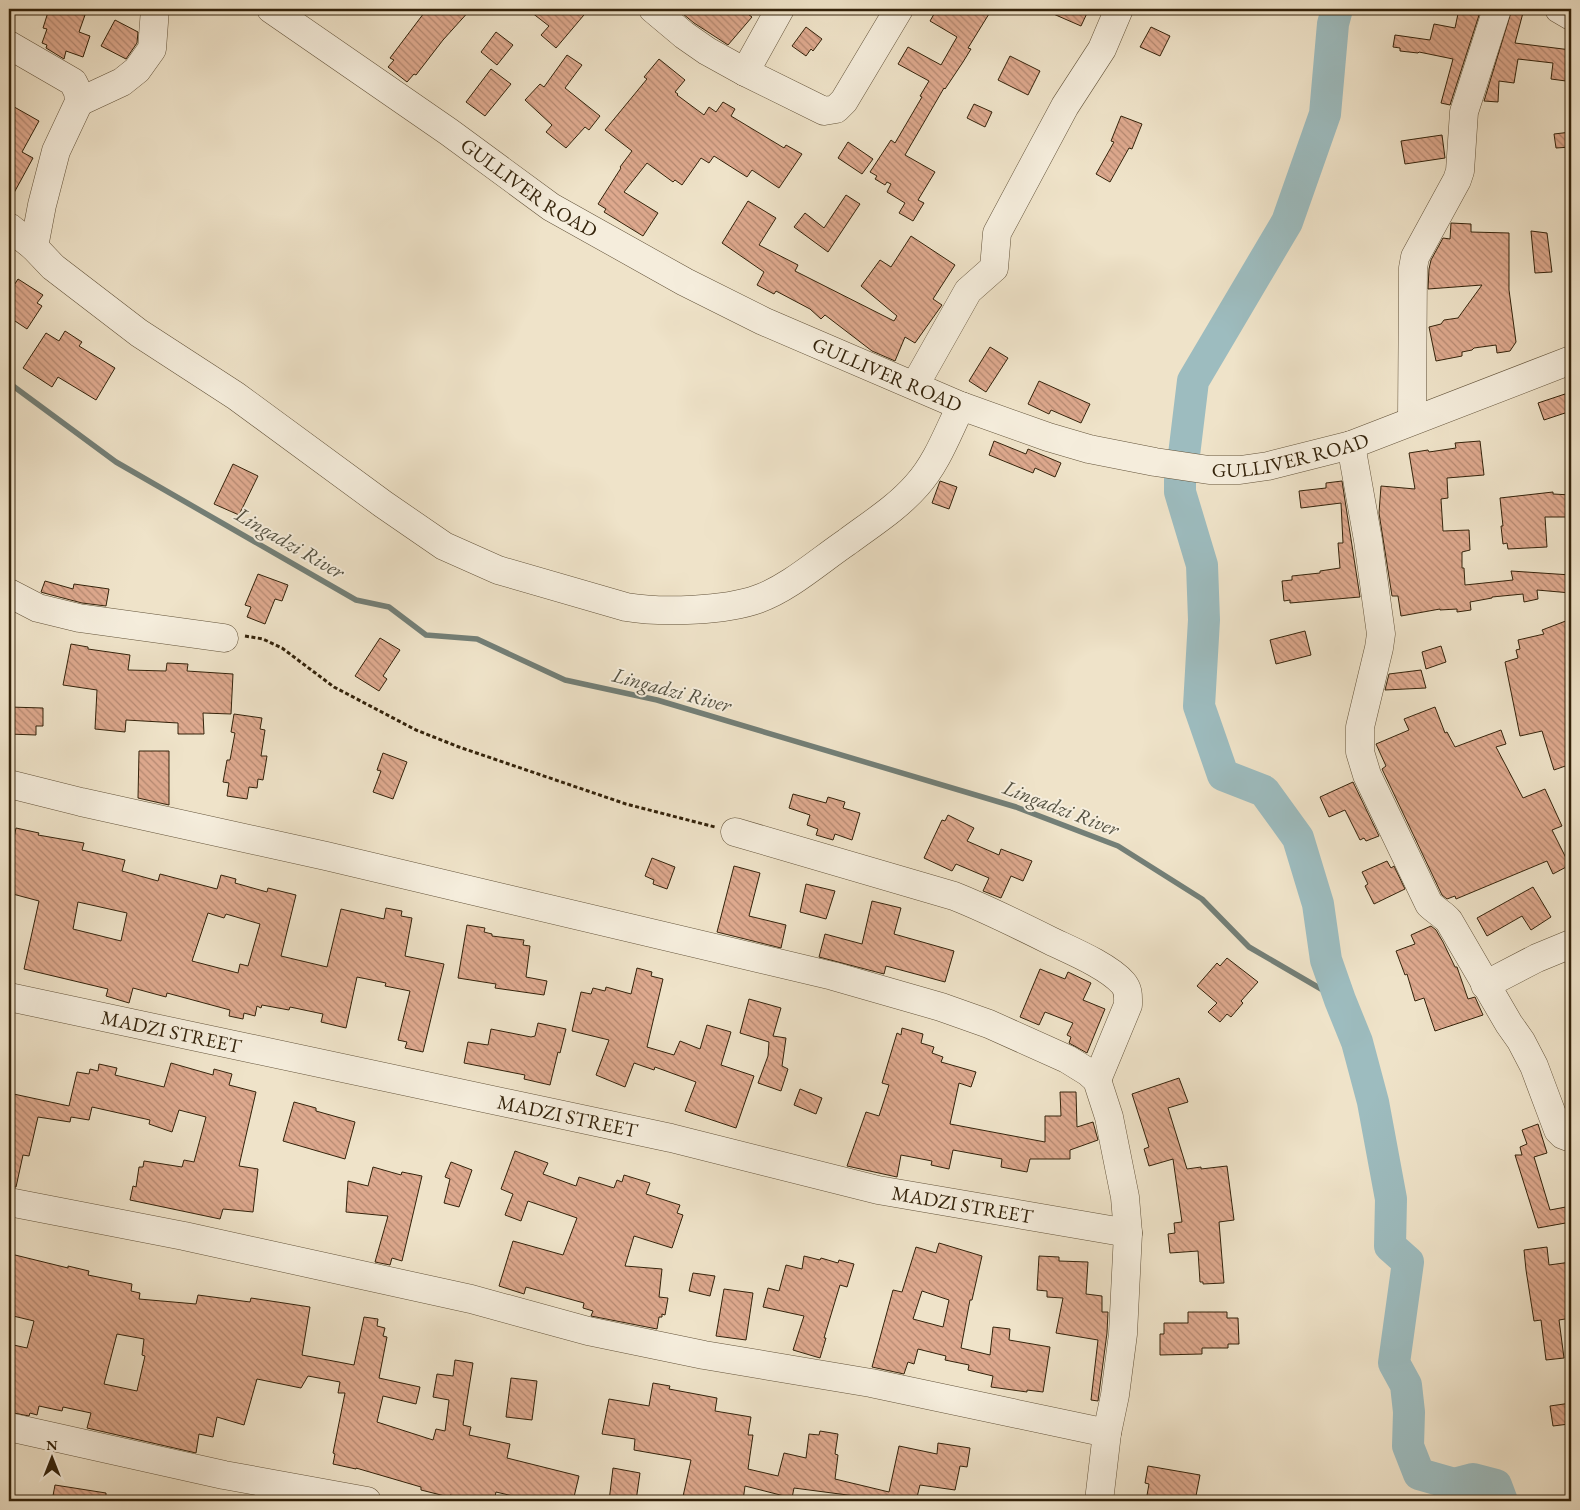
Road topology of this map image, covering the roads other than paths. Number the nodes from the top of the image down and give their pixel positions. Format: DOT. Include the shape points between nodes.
graph roads {
  1 [pos="155,9"];
  2 [pos="271,9"];
  3 [pos="653,9"];
  4 [pos="780,9"];
  5 [pos="899,9"];
  6 [pos="1119,9"];
  7 [pos="1497,9"];
  8 [pos="1559,9"];
  9 [pos="1571,16"];
  10 [pos="9,45"];
  11 [pos="745,72"];
  12 [pos="79,102"];
  13 [pos="9,227"];
  14 [pos="34,247"];
  15 [pos="1571,360"];
  16 [pos="916,385"];
  17 [pos="961,406"];
  18 [pos="1412,420"];
  19 [pos="1351,445"];
  20 [pos="9,593"];
  21 [pos="224,638"];
  22 [pos="9,784"];
  23 [pos="734,832"];
  24 [pos="1571,944"];
  25 [pos="1485,984"];
  26 [pos="9,996"];
  27 [pos="1097,1080"];
  28 [pos="1571,1138"];
  29 [pos="9,1202"];
  30 [pos="1128,1232"];
  31 [pos="9,1427"];
  32 [pos="1106,1433"];
  33 [pos="367,1501"];
  34 [pos="1099,1501"];
  1 -- 12 [label="street" via="152,48 137,70 122,82"];
  2 -- 16 [label="street, GULLIVER ROAD" via="551,207 685,282 763,321"];
  3 -- 11 [label="street" via="684,35"];
  4 -- 11 [label="street"];
  5 -- 11 [label="street" via="836,110 824,111 811,106"];
  6 -- 16 [label="street" via="1102,49 1065,106 997,234 994,268 968,291"];
  7 -- 18 [label="street" via="1464,112 1460,171 1414,262"];
  8 -- 9 [label="street"];
  10 -- 12 [label="street" via="73,82"];
  12 -- 14 [label="street" via="56,151"];
  13 -- 14 [label="street"];
  14 -- 17 [label="street" via="53,267 139,333 236,396 444,546 498,570 626,607 664,611 718,607 758,599 783,587 901,502 933,463"];
  15 -- 18 [label="street, GULLIVER ROAD"];
  16 -- 17 [label="street, GULLIVER ROAD"];
  17 -- 19 [label="street, GULLIVER ROAD" via="1089,449 1209,470 1268,466"];
  18 -- 19 [label="street, GULLIVER ROAD"];
  19 -- 25 [label="street" via="1381,634 1360,727 1360,752 1367,775 1429,904 1444,914"];
  20 -- 21 [label="street" via="38,608 79,618"];
  22 -- 27 [label="street" via="833,976 989,1024 1067,1060"];
  23 -- 27 [label="street" via="954,896 1084,957 1114,975 1124,984 1128,1005"];
  24 -- 25 [label="street"];
  25 -- 28 [label="street" via="1534,1066 1558,1130"];
  26 -- 30 [label="street, MADZI STREET" via="671,1138 878,1190"];
  27 -- 30 [label="street" via="1109,1117 1125,1197"];
  29 -- 32 [label="street" via="184,1236 470,1299 588,1331 704,1355 870,1383"];
  30 -- 32 [label="street" via="1123,1334"];
  31 -- 33 [label="street" via="224,1475"];
  32 -- 34 [label="street"];
}
